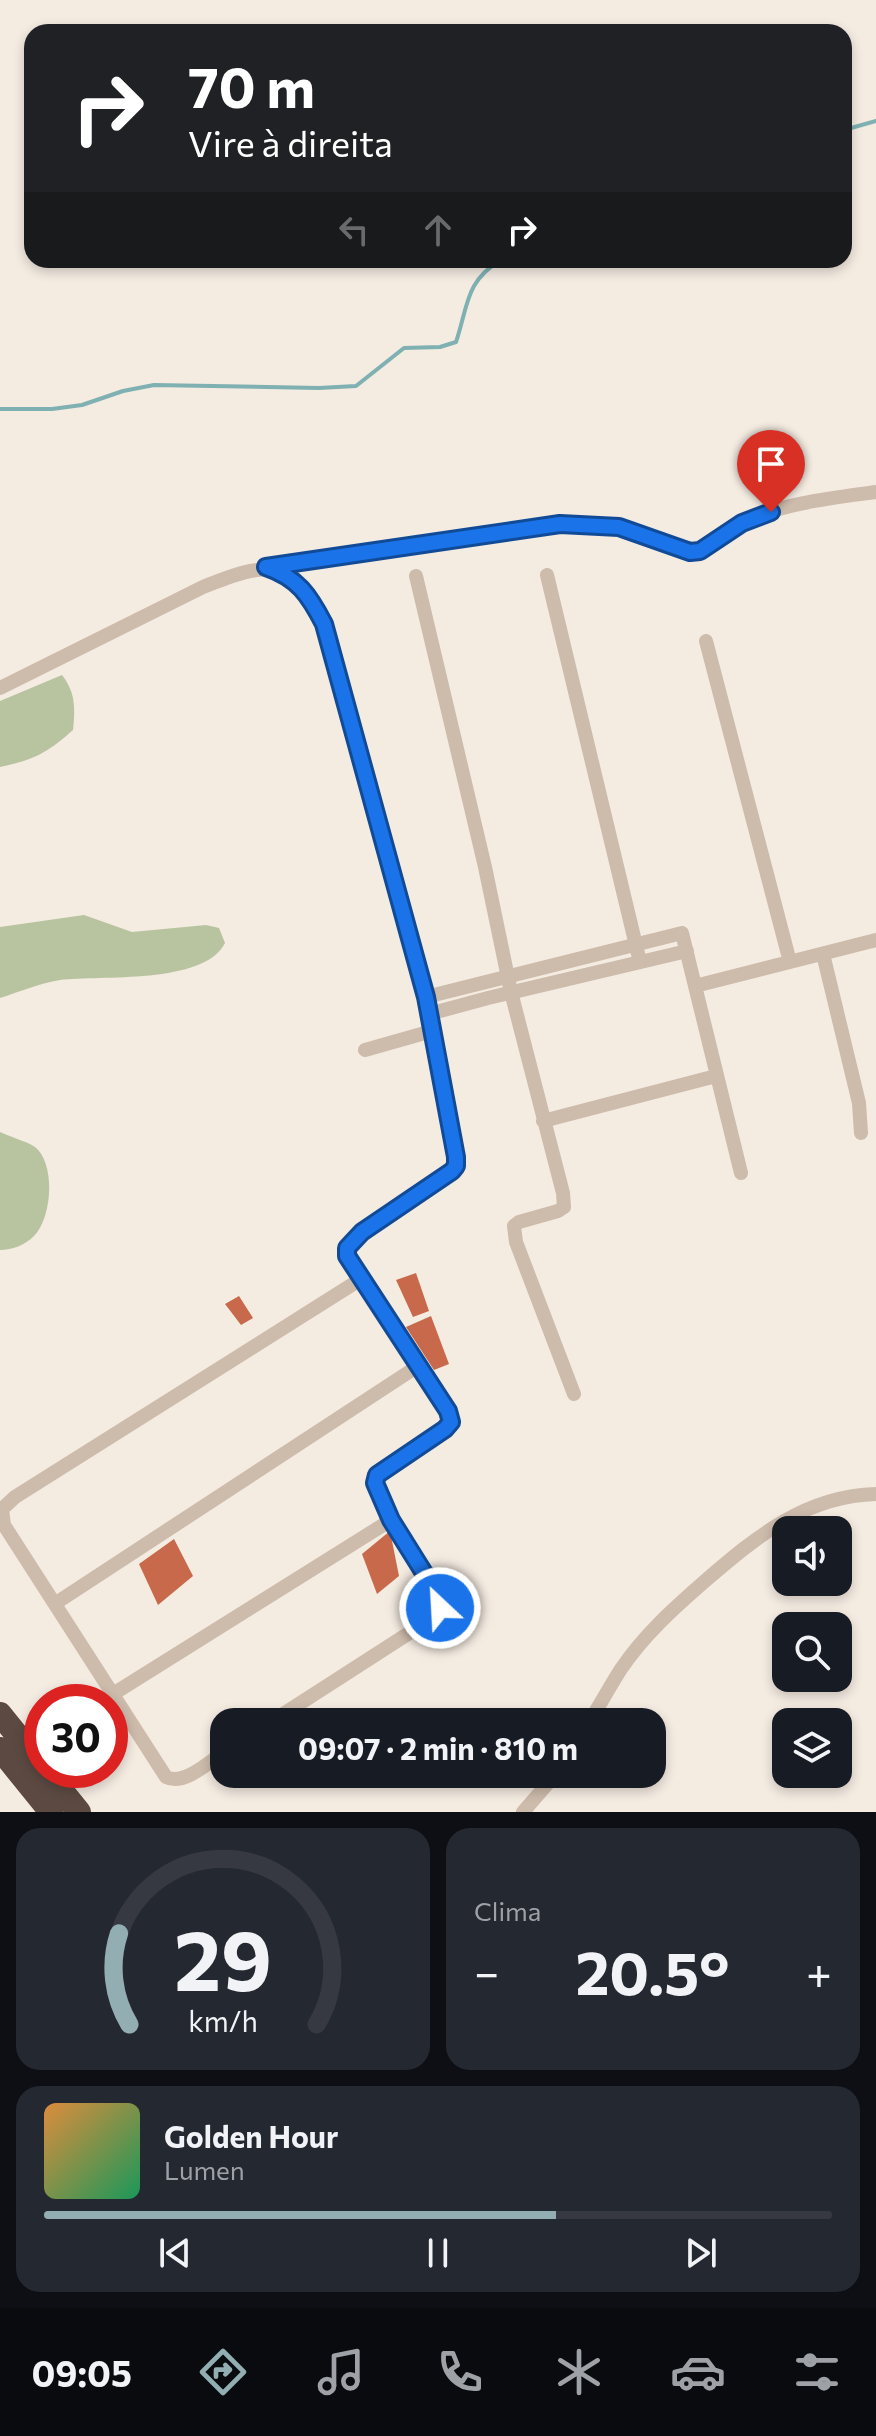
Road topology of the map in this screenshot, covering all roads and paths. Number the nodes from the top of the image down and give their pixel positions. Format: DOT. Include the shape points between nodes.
graph roads {
  1 [pos="876,492"];
  2 [pos="266,567"];
  3 [pos="547,575"];
  4 [pos="416,576"];
  5 [pos="706,641"];
  6 [pos="0,688"];
  7 [pos="876,940"];
  8 [pos="636,944"];
  9 [pos="687,951"];
  10 [pos="823,954"];
  11 [pos="640,962"];
  12 [pos="790,962"];
  13 [pos="507,976"];
  14 [pos="695,986"];
  15 [pos="511,992"];
  16 [pos="426,997"];
  17 [pos="429,1014"];
  18 [pos="432,1031"];
  19 [pos="365,1050"];
  20 [pos="716,1076"];
  21 [pos="543,1121"];
  22 [pos="861,1133"];
  23 [pos="741,1173"];
  24 [pos="361,1279"];
  25 [pos="418,1366"];
  26 [pos="574,1394"];
  27 [pos="876,1494"];
  28 [pos="391,1520"];
  29 [pos="56,1603"];
  30 [pos="107,1684"];
  31 [pos="128,1685"];
  32 [pos="293,1708"];
  33 [pos="598,1708"];
  34 [pos="0,1714"];
  35 [pos="128,1717"];
  36 [pos="24,1743"];
  37 [pos="0,1749"];
  38 [pos="210,1761"];
  39 [pos="60,1788"];
  40 [pos="544,1788"];
  41 [pos="51,1812"];
  42 [pos="79,1812"];
  43 [pos="523,1812"];
  1 -- 2 [label="street" via="771,512 742,523 700,551 619,527 560,524"];
  2 -- 6 [label="street" via="203,587"];
  2 -- 16 [label="street" via="292,579 310,596 324,624"];
  3 -- 8 [label="street"];
  4 -- 13 [label="street"];
  5 -- 12 [label="street"];
  7 -- 10 [label="street"];
  8 -- 9 [label="street" via="682,933"];
  8 -- 11 [label="street"];
  8 -- 13 [label="street"];
  9 -- 11 [label="street"];
  9 -- 14 [label="street"];
  10 -- 12 [label="street"];
  10 -- 22 [label="street" via="859,1103"];
  11 -- 15 [label="street"];
  12 -- 14 [label="street"];
  13 -- 15 [label="street"];
  13 -- 16 [label="street"];
  14 -- 20 [label="street"];
  15 -- 17 [label="street"];
  15 -- 21 [label="street"];
  16 -- 17 [label="street"];
  17 -- 18 [label="street"];
  18 -- 19 [label="street"];
  18 -- 24 [label="street" via="456,1166 353,1240 347,1256"];
  20 -- 21 [label="street"];
  20 -- 23 [label="street"];
  21 -- 26 [label="street" via="564,1207 519,1222 514,1234"];
  24 -- 25 [label="street"];
  24 -- 29 [label="street" via="2,1509 4,1525"];
  25 -- 28 [label="street" via="451,1422 377,1475 375,1483"];
  25 -- 29 [label="street"];
  27 -- 33 [label="street" via="805,1510 755,1539 651,1632"];
  28 -- 31 [label="street"];
  28 -- 32 [label="street" via="439,1597 440,1608 431,1619"];
  29 -- 30 [label="street"];
  34 -- 36 [label="highway"];
  35 -- 38 [label="street" via="166,1777 183,1778"];
  37 -- 41 [label="highway"];
  39 -- 42 [label="highway"];
  40 -- 43 [label="street"];
}
